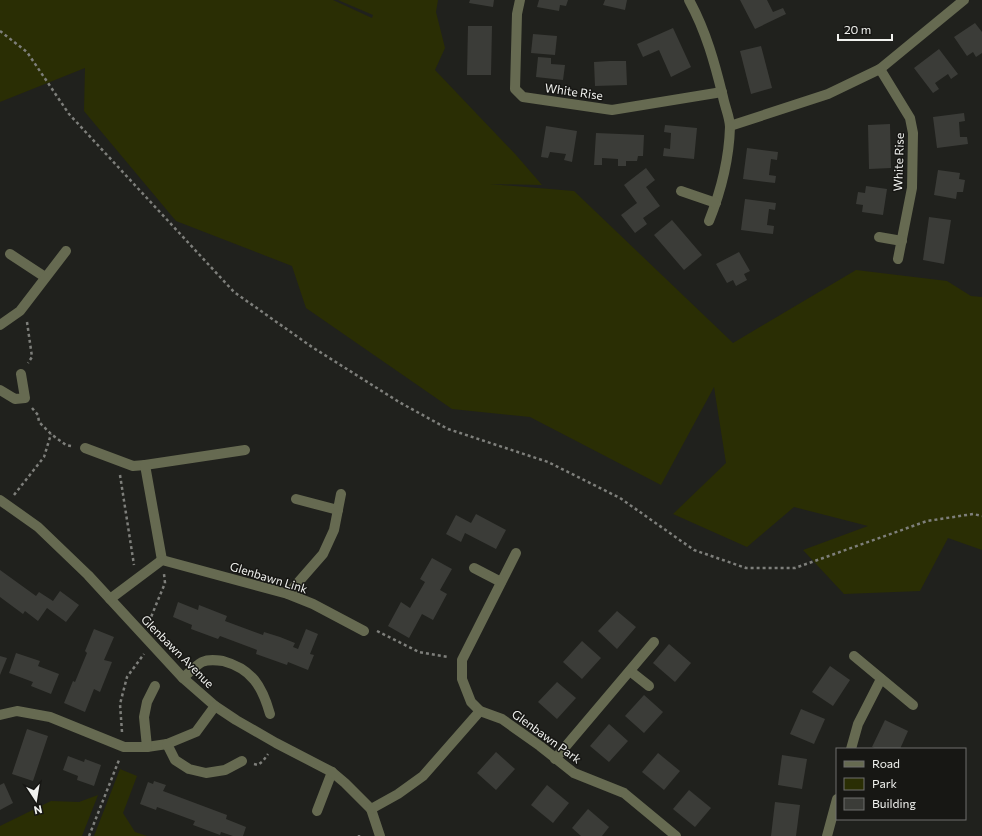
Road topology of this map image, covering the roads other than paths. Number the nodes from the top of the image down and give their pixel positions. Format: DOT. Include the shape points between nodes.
graph roads {
  1 [pos="520,0"];
  2 [pos="689,0"];
  3 [pos="964,0"];
  4 [pos="880,69"];
  5 [pos="722,92"];
  6 [pos="730,126"];
  7 [pos="681,191"];
  8 [pos="716,203"];
  9 [pos="708,222"];
  10 [pos="879,237"];
  11 [pos="902,241"];
  12 [pos="66,251"];
  13 [pos="10,254"];
  14 [pos="898,259"];
  15 [pos="45,278"];
  16 [pos="0,325"];
  17 [pos="21,374"];
  18 [pos="0,390"];
  19 [pos="85,448"];
  20 [pos="245,450"];
  21 [pos="145,465"];
  22 [pos="341,494"];
  23 [pos="296,499"];
  24 [pos="3,502"];
  25 [pos="338,510"];
  26 [pos="516,553"];
  27 [pos="162,560"];
  28 [pos="474,568"];
  29 [pos="501,582"];
  30 [pos="288,594"];
  31 [pos="110,599"];
  32 [pos="364,631"];
  33 [pos="654,642"];
  34 [pos="854,656"];
  35 [pos="630,671"];
  36 [pos="183,678"];
  37 [pos="881,679"];
  38 [pos="154,686"];
  39 [pos="649,686"];
  40 [pos="913,705"];
  41 [pos="215,706"];
  42 [pos="480,712"];
  43 [pos="270,714"];
  44 [pos="0,715"];
  45 [pos="167,744"];
  46 [pos="147,747"];
  47 [pos="851,748"];
  48 [pos="555,759"];
  49 [pos="242,761"];
  50 [pos="332,772"];
  51 [pos="836,803"];
  52 [pos="371,810"];
  53 [pos="317,811"];
  54 [pos="380,836"];
  55 [pos="676,836"];
  56 [pos="827,836"];
  1 -- 5 [label="street, White Rise" via="517,14 515,89 523,97 612,110"];
  2 -- 5 [label="street" via="700,20"];
  3 -- 4 [label="street"];
  4 -- 6 [label="street" via="828,94"];
  4 -- 11 [label="street, White Rise" via="910,118 913,133 912,188"];
  5 -- 6 [label="street"];
  6 -- 8 [label="street" via="724,176"];
  7 -- 8 [label="street"];
  8 -- 9 [label="street"];
  10 -- 11 [label="street"];
  11 -- 14 [label="street, White Rise"];
  12 -- 15 [label="street"];
  13 -- 15 [label="street"];
  15 -- 16 [label="street" via="20,311"];
  17 -- 18 [label="street" via="25,398 15,399"];
  19 -- 21 [label="street" via="133,466"];
  20 -- 21 [label="street"];
  21 -- 27 [label="street"];
  22 -- 25 [label="street"];
  23 -- 25 [label="street"];
  24 -- 31 [label="street, Glenbawn Avenue" via="38,527"];
  25 -- 30 [label="street" via="334,530 323,554"];
  26 -- 29 [label="street"];
  27 -- 30 [label="street, Glenbawn Link"];
  27 -- 31 [label="street"];
  28 -- 29 [label="street"];
  29 -- 42 [label="street" via="462,660 462,679 471,702"];
  30 -- 32 [label="street, Glenbawn Link"];
  31 -- 36 [label="street, Glenbawn Avenue"];
  33 -- 35 [label="street"];
  34 -- 37 [label="street"];
  35 -- 39 [label="street"];
  35 -- 48 [label="street"];
  36 -- 41 [label="street, Glenbawn Avenue"];
  36 -- 43 [label="street" via="202,662 215,659 235,665 250,674 264,695"];
  37 -- 40 [label="street"];
  37 -- 47 [label="street" via="858,724"];
  38 -- 46 [label="street" via="144,717"];
  41 -- 45 [label="street" via="196,732"];
  41 -- 50 [label="street, Glenbawn Avenue" via="276,743"];
  42 -- 48 [label="street, Glenbawn Park" via="502,719"];
  42 -- 52 [label="street" via="423,776"];
  44 -- 46 [label="street" via="17,711 50,717 124,747"];
  45 -- 46 [label="street"];
  45 -- 49 [label="street" via="175,760 189,770 206,773 225,770"];
  48 -- 55 [label="street, Glenbawn Park" via="574,773 624,793"];
  50 -- 52 [label="street, Glenbawn Avenue"];
  50 -- 53 [label="street"];
  51 -- 56 [label="street"];
  52 -- 54 [label="street, Glenbawn Avenue"];
}
